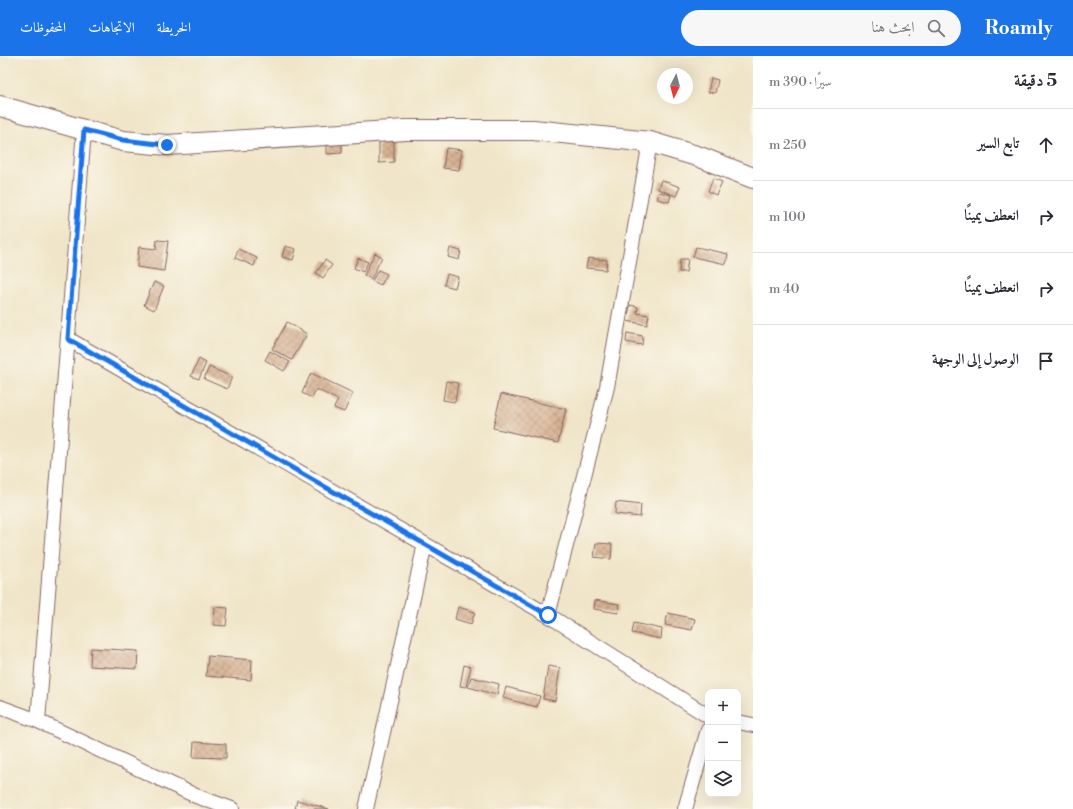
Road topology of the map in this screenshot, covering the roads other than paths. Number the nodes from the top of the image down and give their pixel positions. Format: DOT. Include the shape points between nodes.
graph roads {
  1 [pos="0,106"];
  2 [pos="84,130"];
  3 [pos="650,142"];
  4 [pos="753,178"];
  5 [pos="68,339"];
  6 [pos="425,544"];
  7 [pos="548,615"];
  8 [pos="0,706"];
  9 [pos="705,714"];
  10 [pos="38,721"];
  11 [pos="741,723"];
  12 [pos="753,725"];
  13 [pos="705,740"];
  14 [pos="232,809"];
  15 [pos="366,809"];
  16 [pos="685,809"];
  1 -- 2 [label="main road"];
  2 -- 3 [label="main road" via="123,140 167,145 414,130 533,130"];
  2 -- 5 [label="street"];
  3 -- 4 [label="main road" via="700,157"];
  3 -- 7 [label="street" via="607,387"];
  5 -- 6 [label="street"];
  5 -- 10 [label="street"];
  6 -- 7 [label="street"];
  6 -- 15 [label="street"];
  7 -- 9 [label="street"];
  8 -- 10 [label="street"];
  10 -- 14 [label="street" via="196,796"];
  11 -- 12 [label="street"];
  13 -- 16 [label="street"];
}
